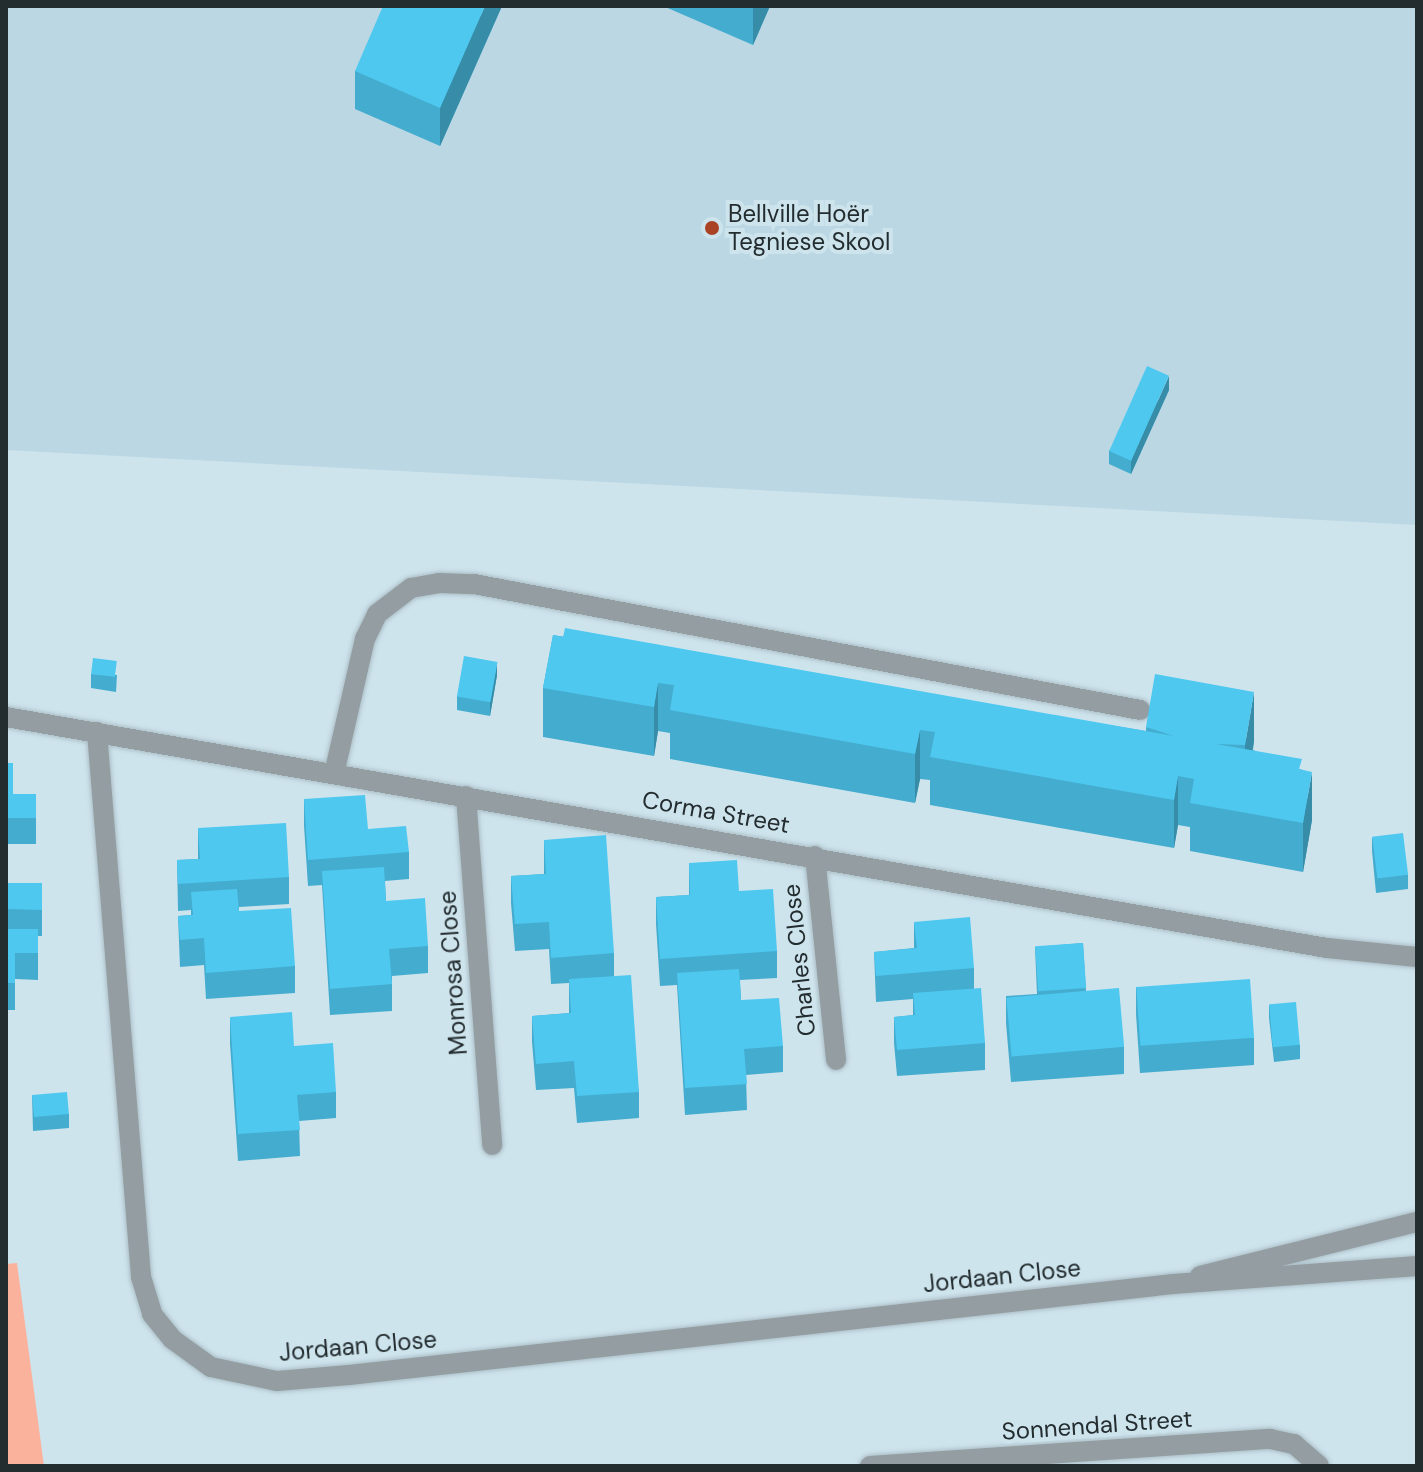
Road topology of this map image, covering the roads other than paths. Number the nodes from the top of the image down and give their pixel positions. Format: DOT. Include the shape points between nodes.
graph roads {
  1 [pos="1140,710"];
  2 [pos="6,717"];
  3 [pos="97,732"];
  4 [pos="334,774"];
  5 [pos="466,796"];
  6 [pos="815,856"];
  7 [pos="1417,957"];
  8 [pos="836,1060"];
  9 [pos="492,1145"];
  10 [pos="1417,1222"];
  11 [pos="1417,1266"];
  12 [pos="1173,1284"];
  13 [pos="870,1466"];
  14 [pos="1319,1466"];
  1 -- 4 [label="street" via="474,584 439,583 411,588 377,614 365,639"];
  2 -- 3 [label="street, Corma Street"];
  3 -- 4 [label="street, Corma Street"];
  3 -- 12 [label="street, Jordaan Close" via="141,1277 152,1314 172,1339 211,1367 277,1381 349,1375"];
  4 -- 5 [label="street, Corma Street"];
  5 -- 6 [label="street, Corma Street"];
  5 -- 9 [label="street, Monrosa Close"];
  6 -- 7 [label="street, Corma Street" via="1327,948"];
  6 -- 8 [label="street, Charles Close"];
  10 -- 12 [label="street, Jordaan Close" via="1268,1255"];
  11 -- 12 [label="street, Jordaan Close"];
  13 -- 14 [label="street, Sonnendal Street" via="1270,1439 1294,1444"];
}
